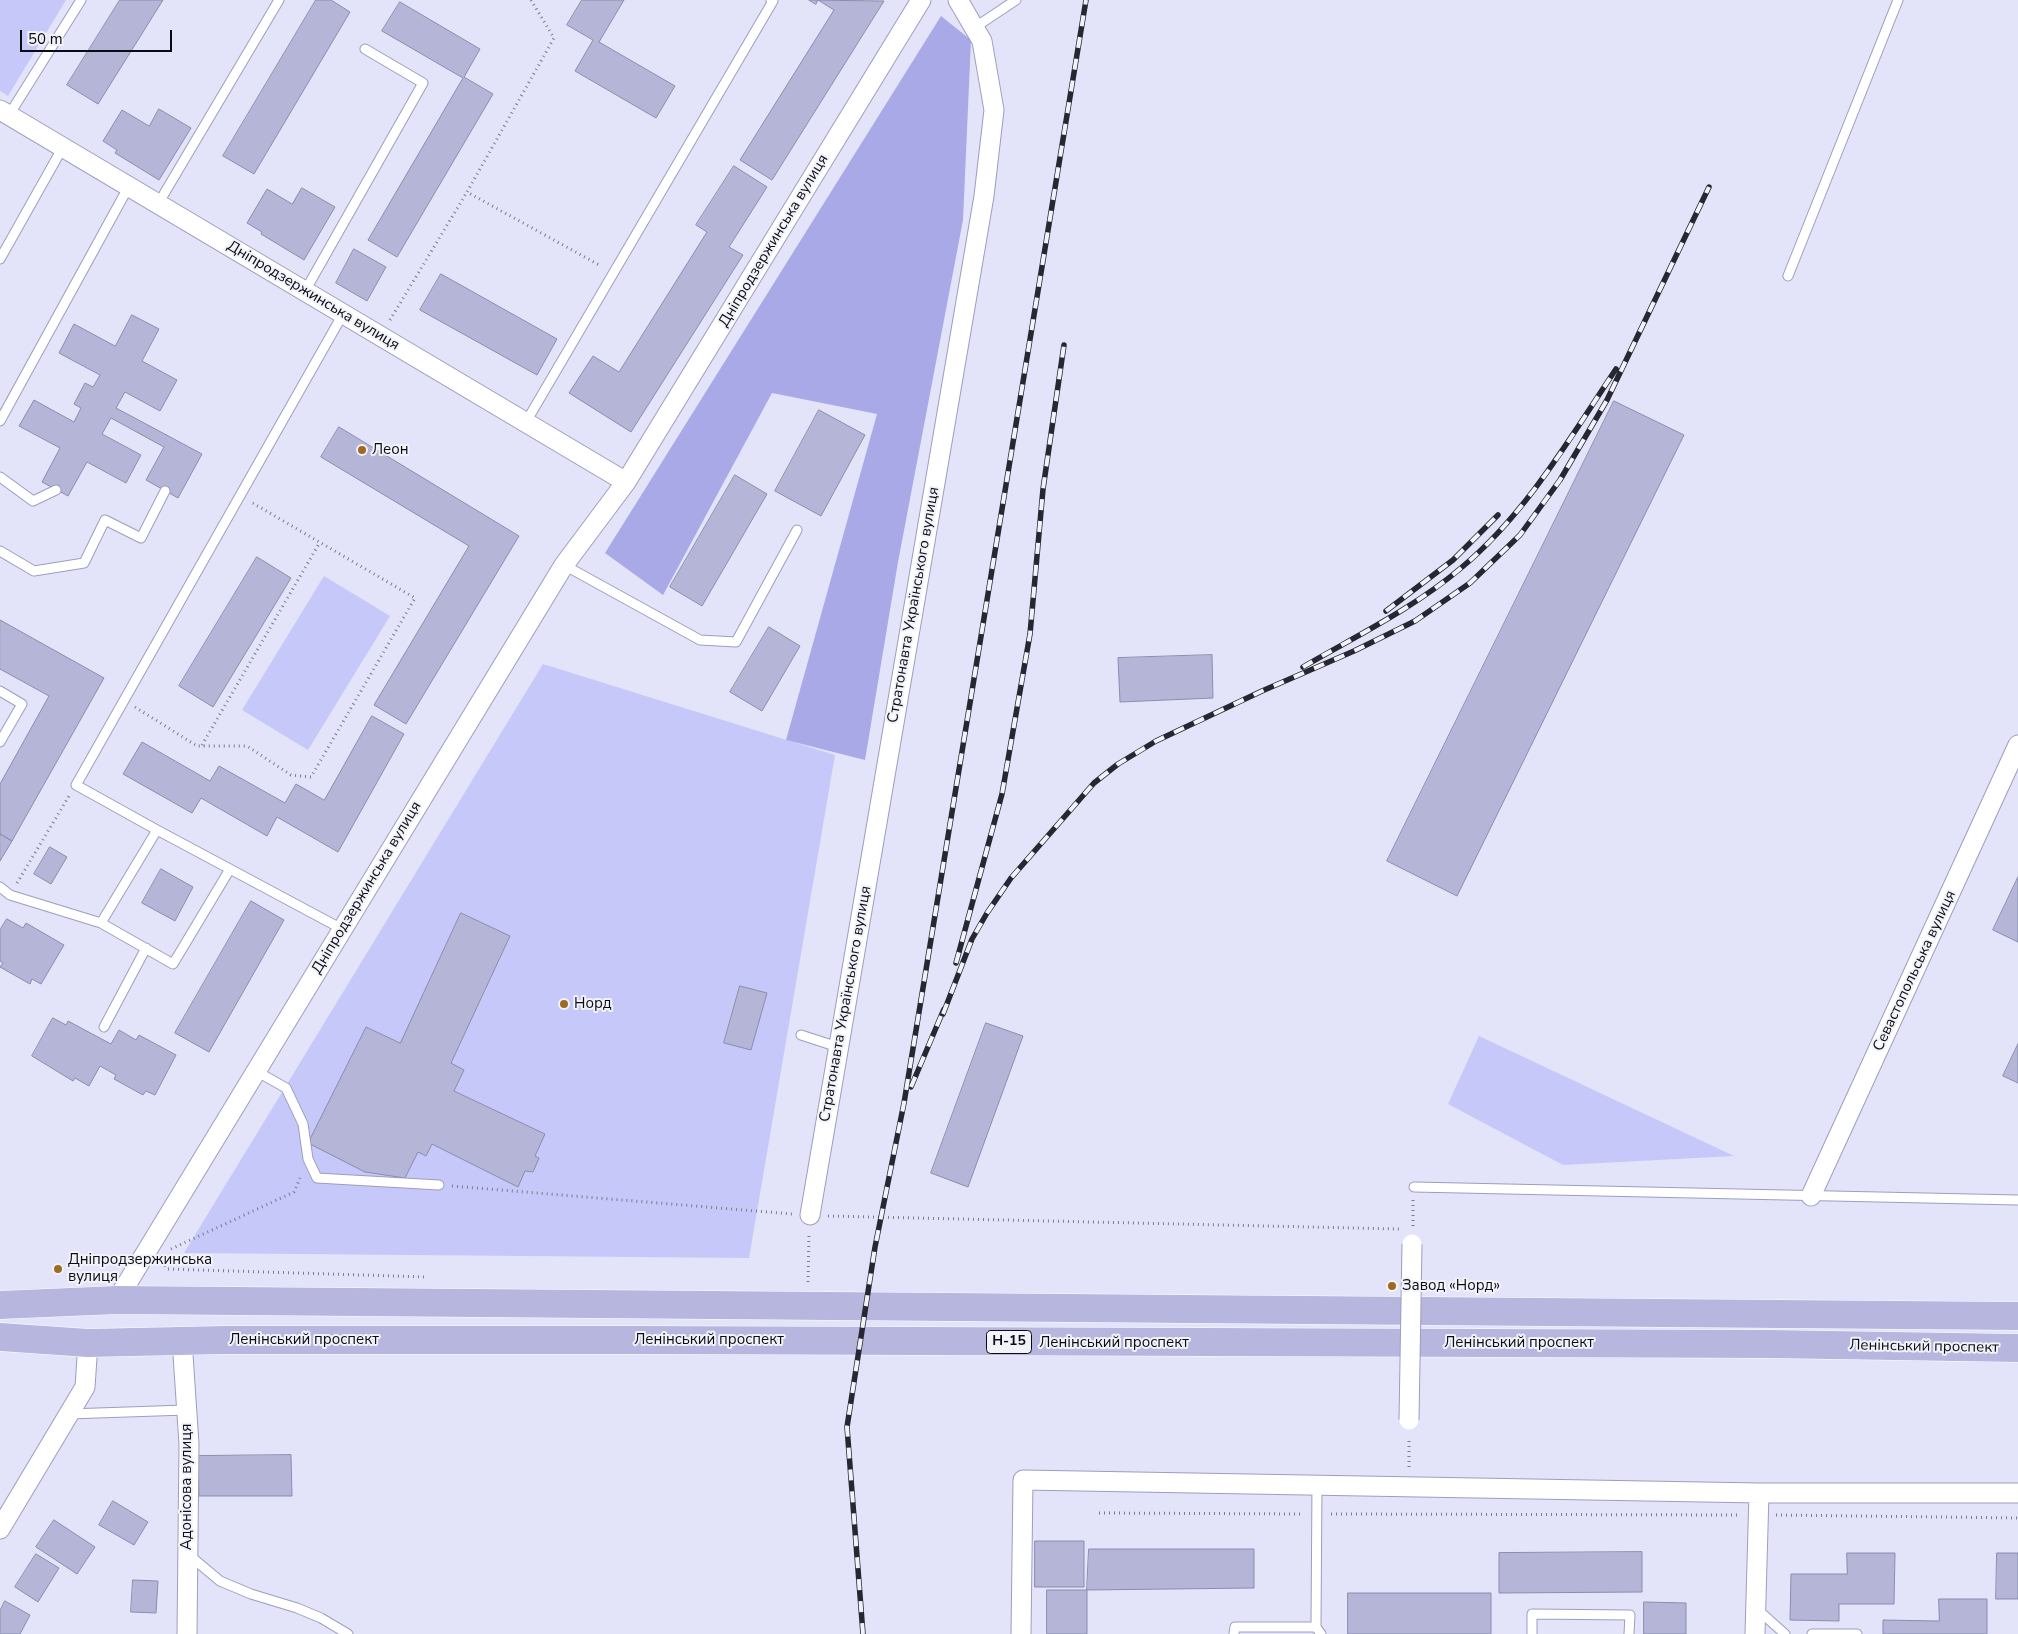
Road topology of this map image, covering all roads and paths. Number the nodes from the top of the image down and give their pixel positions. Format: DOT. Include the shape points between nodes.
graph roads {
  1 [pos="81,0"];
  2 [pos="279,0"];
  3 [pos="531,0"];
  4 [pos="771,0"];
  5 [pos="921,0"];
  6 [pos="958,0"];
  7 [pos="1016,0"];
  8 [pos="1898,0"];
  9 [pos="974,28"];
  10 [pos="365,49"];
  11 [pos="4,113"];
  12 [pos="63,147"];
  13 [pos="129,186"];
  14 [pos="467,192"];
  15 [pos="158,204"];
  16 [pos="0,259"];
  17 [pos="615,274"];
  18 [pos="1788,276"];
  19 [pos="305,291"];
  20 [pos="343,314"];
  21 [pos="381,336"];
  22 [pos="0,421"];
  23 [pos="526,422"];
  24 [pos="0,477"];
  25 [pos="626,482"];
  26 [pos="56,490"];
  27 [pos="165,491"];
  28 [pos="239,496"];
  29 [pos="797,530"];
  30 [pos="320,542"];
  31 [pos="0,551"];
  32 [pos="564,565"];
  33 [pos="0,691"];
  34 [pos="124,700"];
  35 [pos="0,742"];
  36 [pos="2018,745"];
  37 [pos="202,746"];
  38 [pos="76,785"];
  39 [pos="157,830"];
  40 [pos="230,869"];
  41 [pos="0,887"];
  42 [pos="10,895"];
  43 [pos="101,923"];
  44 [pos="342,929"];
  45 [pos="146,948"];
  46 [pos="104,1027"];
  47 [pos="801,1034"];
  48 [pos="838,1048"];
  49 [pos="256,1071"];
  50 [pos="308,1159"];
  51 [pos="439,1185"];
  52 [pos="1414,1187"];
  53 [pos="1811,1196"];
  54 [pos="2018,1200"];
  55 [pos="810,1215"];
  56 [pos="1412,1237"];
  57 [pos="147,1251"];
  58 [pos="433,1277"];
  59 [pos="808,1288"];
  60 [pos="123,1300"];
  61 [pos="0,1305"];
  62 [pos="2018,1316"];
  63 [pos="0,1337"];
  64 [pos="182,1340"];
  65 [pos="129,1342"];
  66 [pos="88,1343"];
  67 [pos="2018,1348"];
  68 [pos="186,1410"];
  69 [pos="68,1414"];
  70 [pos="1409,1420"];
  71 [pos="1317,1483"];
  72 [pos="1408,1485"];
  73 [pos="1759,1493"];
  74 [pos="2018,1494"];
  75 [pos="1099,1513"];
  76 [pos="1318,1514"];
  77 [pos="1757,1515"];
  78 [pos="2018,1518"];
  79 [pos="0,1529"];
  80 [pos="188,1554"];
  81 [pos="1755,1607"];
  82 [pos="1318,1631"];
  83 [pos="187,1634"];
  84 [pos="348,1634"];
  85 [pos="1021,1634"];
  86 [pos="1234,1634"];
  87 [pos="1532,1634"];
  88 [pos="1629,1634"];
  89 [pos="1754,1634"];
  90 [pos="1785,1634"];
  91 [pos="1812,1634"];
  92 [pos="1857,1634"];
  1 -- 11 [label="lane"];
  2 -- 15 [label="lane"];
  3 -- 14 [label="path" via="554,38"];
  4 -- 17 [label="lane"];
  5 -- 25 [label="street, Дніпродзержинська вулиця"];
  6 -- 9 [label="street, Стратонавта Українського вулиця"];
  7 -- 9 [label="lane"];
  8 -- 18 [label="lane"];
  9 -- 48 [label="street, Стратонавта Українського вулиця" via="982,41 994,110 984,196"];
  10 -- 19 [label="lane" via="423,83"];
  11 -- 12 [label="street, Дніпродзержинська вулиця"];
  12 -- 13 [label="street, Дніпродзержинська вулиця"];
  12 -- 16 [label="lane"];
  13 -- 15 [label="street, Дніпродзержинська вулиця"];
  13 -- 22 [label="lane"];
  14 -- 17 [label="path"];
  14 -- 21 [label="path"];
  15 -- 19 [label="street, Дніпродзержинська вулиця"];
  17 -- 23 [label="lane"];
  19 -- 20 [label="street, Дніпродзержинська вулиця"];
  20 -- 21 [label="street, Дніпродзержинська вулиця"];
  20 -- 28 [label="lane"];
  21 -- 23 [label="street, Дніпродзержинська вулиця"];
  23 -- 25 [label="street, Дніпродзержинська вулиця"];
  24 -- 26 [label="lane" via="33,501"];
  25 -- 32 [label="street, Дніпродзержинська вулиця"];
  27 -- 31 [label="lane" via="141,538 105,520 84,563 34,571"];
  28 -- 30 [label="path"];
  28 -- 34 [label="lane"];
  29 -- 32 [label="lane" via="736,642 700,640"];
  30 -- 37 [label="path"];
  30 -- 37 [label="path" via="415,598 311,777 291,774 247,746"];
  32 -- 44 [label="street, Дніпродзержинська вулиця"];
  33 -- 35 [label="lane" via="22,704"];
  34 -- 37 [label="path" via="197,746"];
  34 -- 38 [label="lane"];
  36 -- 53 [label="street, Севастопольська вулиця"];
  38 -- 39 [label="lane"];
  38 -- 42 [label="path"];
  39 -- 40 [label="lane"];
  39 -- 43 [label="lane"];
  40 -- 44 [label="lane"];
  40 -- 45 [label="lane" via="173,964"];
  41 -- 42 [label="lane"];
  42 -- 43 [label="lane"];
  43 -- 45 [label="lane"];
  44 -- 49 [label="street, Дніпродзержинська вулиця"];
  45 -- 46 [label="lane"];
  47 -- 48 [label="lane"];
  48 -- 55 [label="street, Стратонавта Українського вулиця"];
  49 -- 50 [label="lane" via="286,1088 303,1124"];
  49 -- 57 [label="street, Дніпродзержинська вулиця"];
  50 -- 51 [label="lane" via="317,1178"];
  50 -- 57 [label="path" via="294,1192 171,1249"];
  51 -- 55 [label="path"];
  52 -- 53 [label="lane"];
  52 -- 56 [label="path"];
  53 -- 54 [label="lane"];
  55 -- 56 [label="path"];
  55 -- 59 [label="path"];
  56 -- 70 [label="street, bridge"];
  57 -- 58 [label="path" via="163,1261 167,1269"];
  57 -- 60 [label="street, Дніпродзержинська вулиця"];
  60 -- 61 [label="main road, Ленінський проспект"];
  60 -- 62 [label="main road, Ленінський проспект"];
  60 -- 65 [label="main road"];
  63 -- 66 [label="main road, Ленінський проспект / Н-15"];
  64 -- 65 [label="main road, Ленінський проспект / Н-15"];
  64 -- 67 [label="main road, Ленінський проспект / Н-15" via="1410,1342"];
  64 -- 68 [label="street, Адонісова вулиця"];
  65 -- 66 [label="main road, Ленінський проспект / Н-15"];
  66 -- 69 [label="street" via="85,1387"];
  68 -- 69 [label="lane"];
  68 -- 80 [label="street, Адонісова вулиця" via="189,1444"];
  69 -- 79 [label="street"];
  70 -- 72 [label="path"];
  71 -- 72 [label="street"];
  71 -- 76 [label="lane"];
  71 -- 85 [label="street" via="1023,1480"];
  72 -- 73 [label="street"];
  73 -- 74 [label="street"];
  73 -- 77 [label="street"];
  75 -- 76 [label="path"];
  76 -- 77 [label="path"];
  76 -- 82 [label="lane"];
  77 -- 78 [label="path"];
  77 -- 81 [label="street"];
  80 -- 83 [label="street, Адонісова вулиця"];
  80 -- 84 [label="lane" via="220,1581 297,1608"];
  81 -- 89 [label="street"];
  81 -- 90 [label="lane"];
  82 -- 86 [label="lane" via="1235,1627"];
  87 -- 88 [label="lane" via="1532,1614 1630,1615"];
  91 -- 92 [label="lane"];
}
